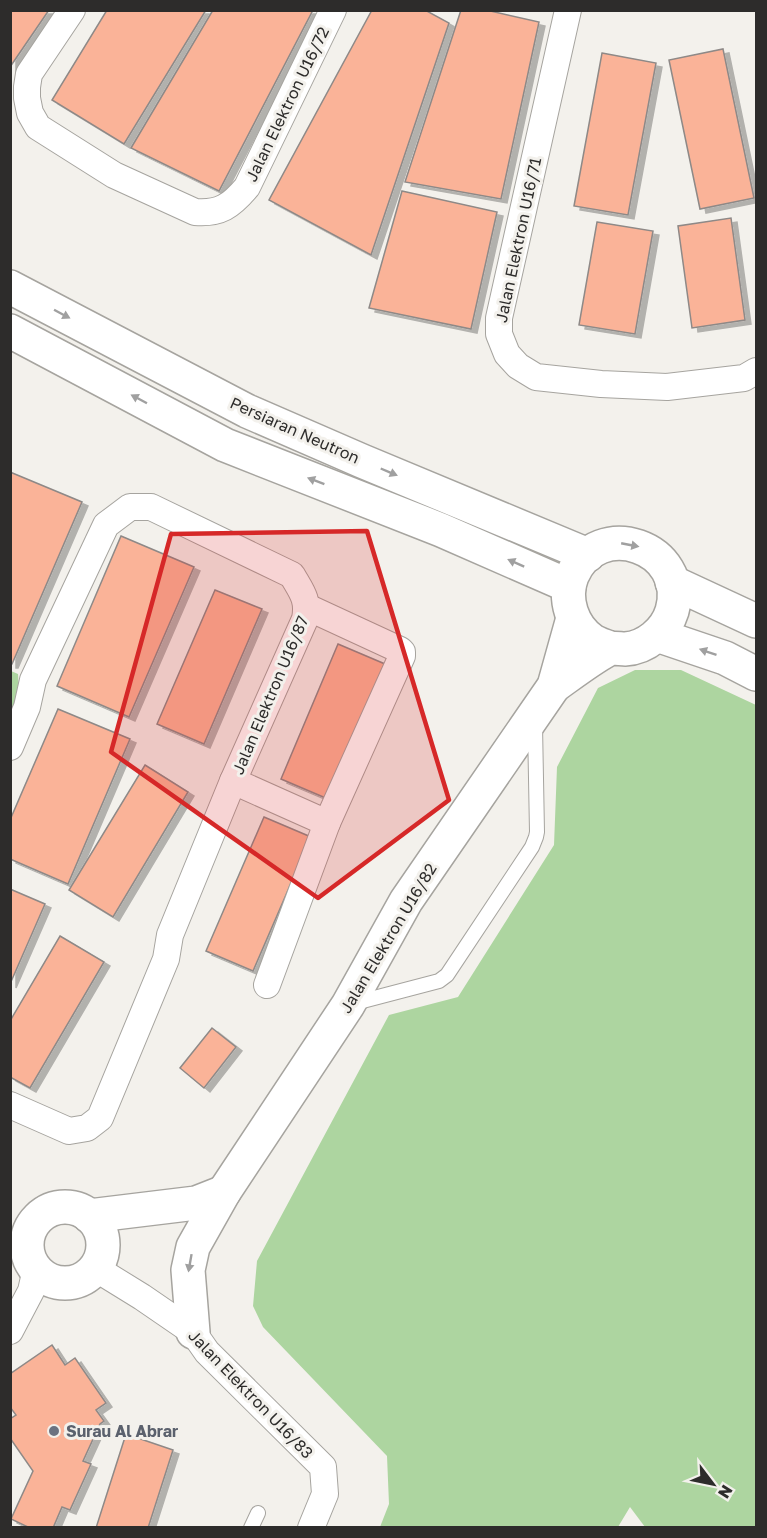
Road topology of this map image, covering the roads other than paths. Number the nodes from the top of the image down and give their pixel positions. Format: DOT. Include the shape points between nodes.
graph roads {
  1 [pos="72,10"];
  2 [pos="333,10"];
  3 [pos="568,10"];
  4 [pos="10,287"];
  5 [pos="10,330"];
  6 [pos="756,371"];
  7 [pos="588,555"];
  8 [pos="672,582"];
  9 [pos="571,602"];
  10 [pos="307,607"];
  11 [pos="756,621"];
  12 [pos="657,634"];
  13 [pos="610,648"];
  14 [pos="756,674"];
  15 [pos="554,686"];
  16 [pos="535,714"];
  17 [pos="10,747"];
  18 [pos="233,781"];
  19 [pos="327,823"];
  20 [pos="267,985"];
  21 [pos="348,1005"];
  22 [pos="10,1105"];
  23 [pos="224,1192"];
  24 [pos="96,1242"];
  25 [pos="25,1248"];
  26 [pos="10,1331"];
  27 [pos="193,1332"];
  28 [pos="258,1513"];
  29 [pos="251,1527"];
  30 [pos="311,1527"];
  1 -- 2 [label="street, Jalan Elektron U16/72" via="29,74 27,98 38,127 114,175 195,212 208,213 236,200 247,187"];
  3 -- 6 [label="street, Jalan Elektron U16/71" via="498,318 507,354 536,377 601,384 667,387 744,378"];
  4 -- 7 [label="street, Persiaran Neutron, one-way" via="247,411"];
  9 -- 5 [label="street, one-way" via="441,530 225,445"];
  7 -- 8 [label="street, one-way" via="603,546 638,545 665,566"];
  7 -- 9 [label="street" via="573,575"];
  8 -- 11 [label="street"];
  8 -- 12 [label="street" via="672,610"];
  9 -- 13 [label="street" via="581,632"];
  9 -- 15 [label="street"];
  10 -- 17 [label="street, Jalan Elektron U16/87" via="292,575 151,507 130,507 106,525 33,680 27,707"];
  10 -- 18 [label="street, Jalan Elektron U16/87"];
  10 -- 19 [label="street" via="402,652"];
  12 -- 13 [label="street" via="643,644"];
  14 -- 12 [label="street, one-way" via="725,658"];
  13 -- 15 [label="street"];
  15 -- 16 [label="street, Jalan Elektron U16/82"];
  16 -- 21 [label="street, Jalan Elektron U16/82" via="406,901"];
  16 -- 21 [label="lane" via="537,832 532,847 447,975 438,981"];
  18 -- 19 [label="street"];
  18 -- 22 [label="street, Jalan Elektron U16/87" via="170,935 166,959 100,1118 87,1128 69,1131"];
  19 -- 20 [label="street"];
  21 -- 23 [label="street, Jalan Elektron U16/82"];
  23 -- 24 [label="street"];
  23 -- 27 [label="street, Jalan Elektron U16/82, one-way" via="193,1247 188,1270"];
  24 -- 25 [label="street" via="80,1210 57,1208 37,1220"];
  24 -- 25 [label="street" via="87,1276 65,1283 43,1276"];
  24 -- 27 [label="street, Jalan Elektron U16/83" via="142,1297"];
  25 -- 26 [label="street" via="31,1291"];
  27 -- 30 [label="street, Jalan Elektron U16/83" via="207,1352 323,1467 325,1494"];
  28 -- 29 [label="lane"];
}
